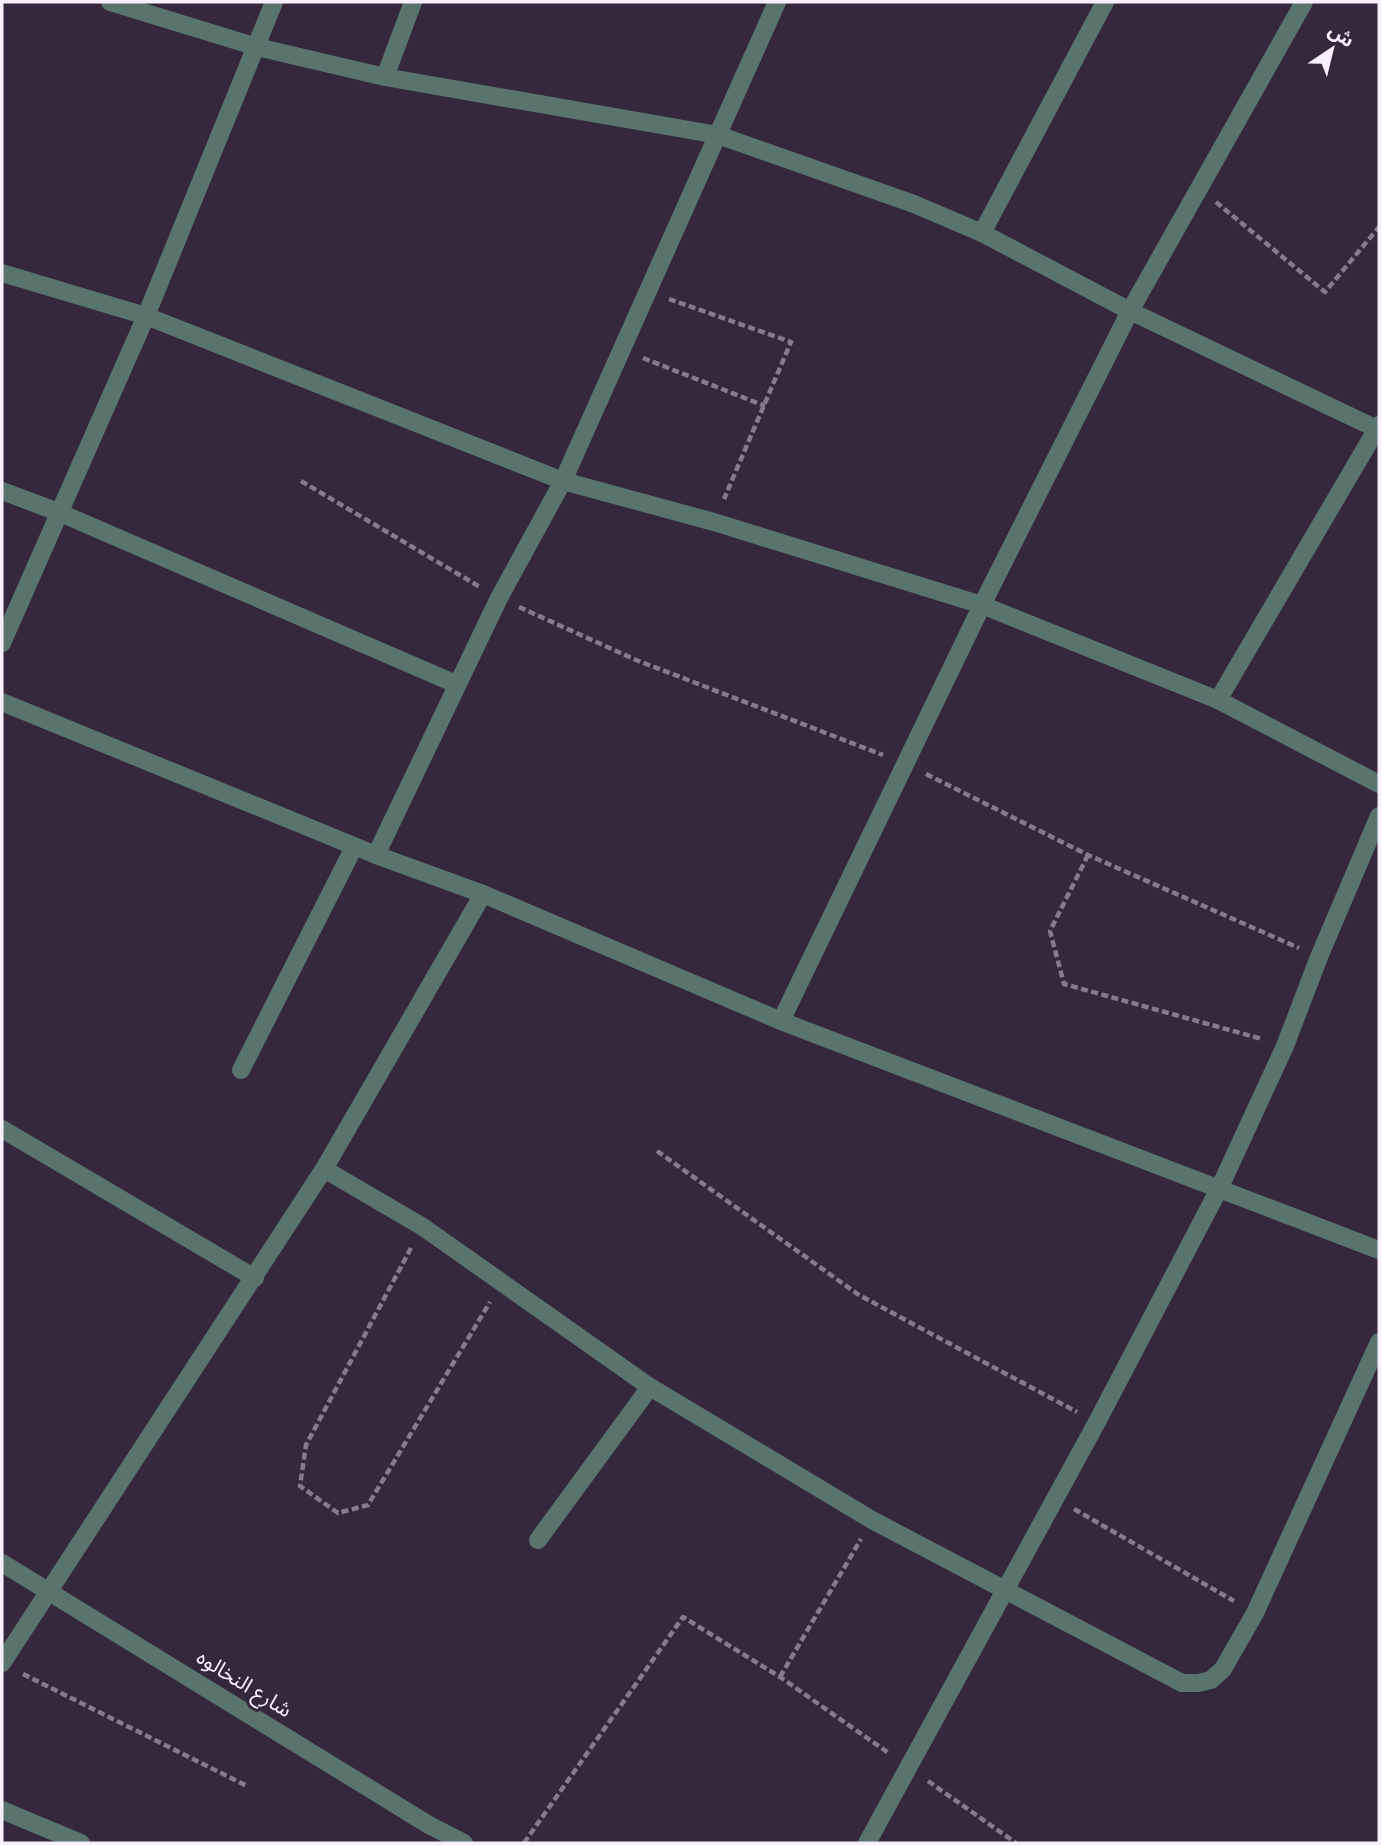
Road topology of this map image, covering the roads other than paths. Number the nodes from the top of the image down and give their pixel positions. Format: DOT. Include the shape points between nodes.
graph roads {
  1 [pos="110,2"];
  2 [pos="274,2"];
  3 [pos="413,2"];
  4 [pos="777,2"];
  5 [pos="1105,2"];
  6 [pos="1304,2"];
  7 [pos="257,47"];
  8 [pos="385,77"];
  9 [pos="718,135"];
  10 [pos="982,233"];
  11 [pos="2,273"];
  12 [pos="1130,311"];
  13 [pos="146,316"];
  14 [pos="1378,428"];
  15 [pos="563,481"];
  16 [pos="2,491"];
  17 [pos="58,512"];
  18 [pos="982,605"];
  19 [pos="2,643"];
  20 [pos="456,684"];
  21 [pos="1218,700"];
  22 [pos="2,702"];
  23 [pos="1379,784"];
  24 [pos="1379,816"];
  25 [pos="354,846"];
  26 [pos="376,855"];
  27 [pos="483,894"];
  28 [pos="780,1021"];
  29 [pos="241,1070"];
  30 [pos="2,1129"];
  31 [pos="324,1169"];
  32 [pos="1219,1189"];
  33 [pos="1379,1250"];
  34 [pos="255,1278"];
  35 [pos="1379,1342"];
  36 [pos="650,1387"];
  37 [pos="538,1540"];
  38 [pos="2,1563"];
  39 [pos="47,1590"];
  40 [pos="1006,1590"];
  41 [pos="7,1666"];
  42 [pos="2,1810"];
  43 [pos="81,1843"];
  44 [pos="464,1843"];
  45 [pos="867,1843"];
  1 -- 7 [label="street"];
  2 -- 7 [label="street"];
  3 -- 8 [label="street"];
  4 -- 9 [label="street"];
  5 -- 10 [label="street"];
  6 -- 12 [label="street"];
  7 -- 8 [label="street"];
  7 -- 13 [label="street"];
  8 -- 9 [label="street"];
  9 -- 10 [label="street" via="915,204"];
  9 -- 15 [label="street"];
  10 -- 12 [label="street"];
  11 -- 13 [label="street"];
  12 -- 14 [label="street"];
  12 -- 18 [label="street"];
  13 -- 15 [label="street"];
  13 -- 17 [label="street"];
  14 -- 21 [label="street"];
  15 -- 18 [label="street" via="714,522"];
  15 -- 20 [label="street"];
  16 -- 17 [label="street"];
  17 -- 19 [label="street"];
  17 -- 20 [label="street"];
  18 -- 21 [label="street"];
  18 -- 28 [label="street"];
  20 -- 26 [label="street"];
  21 -- 23 [label="street"];
  22 -- 25 [label="street"];
  24 -- 32 [label="street" via="1285,1046"];
  25 -- 26 [label="street"];
  25 -- 29 [label="street"];
  26 -- 27 [label="street"];
  27 -- 28 [label="street"];
  27 -- 31 [label="street"];
  28 -- 32 [label="street"];
  30 -- 34 [label="street"];
  31 -- 34 [label="street"];
  31 -- 36 [label="street" via="423,1227"];
  32 -- 33 [label="street"];
  32 -- 40 [label="street"];
  34 -- 39 [label="street"];
  35 -- 40 [label="street" via="1255,1613 1223,1669 1211,1680 1182,1683"];
  36 -- 37 [label="street"];
  36 -- 40 [label="street" via="872,1520"];
  38 -- 39 [label="street, شارع النخالوه"];
  39 -- 41 [label="street"];
  39 -- 44 [label="street, شارع النخالوه"];
  40 -- 45 [label="street"];
  42 -- 43 [label="street"];
}
